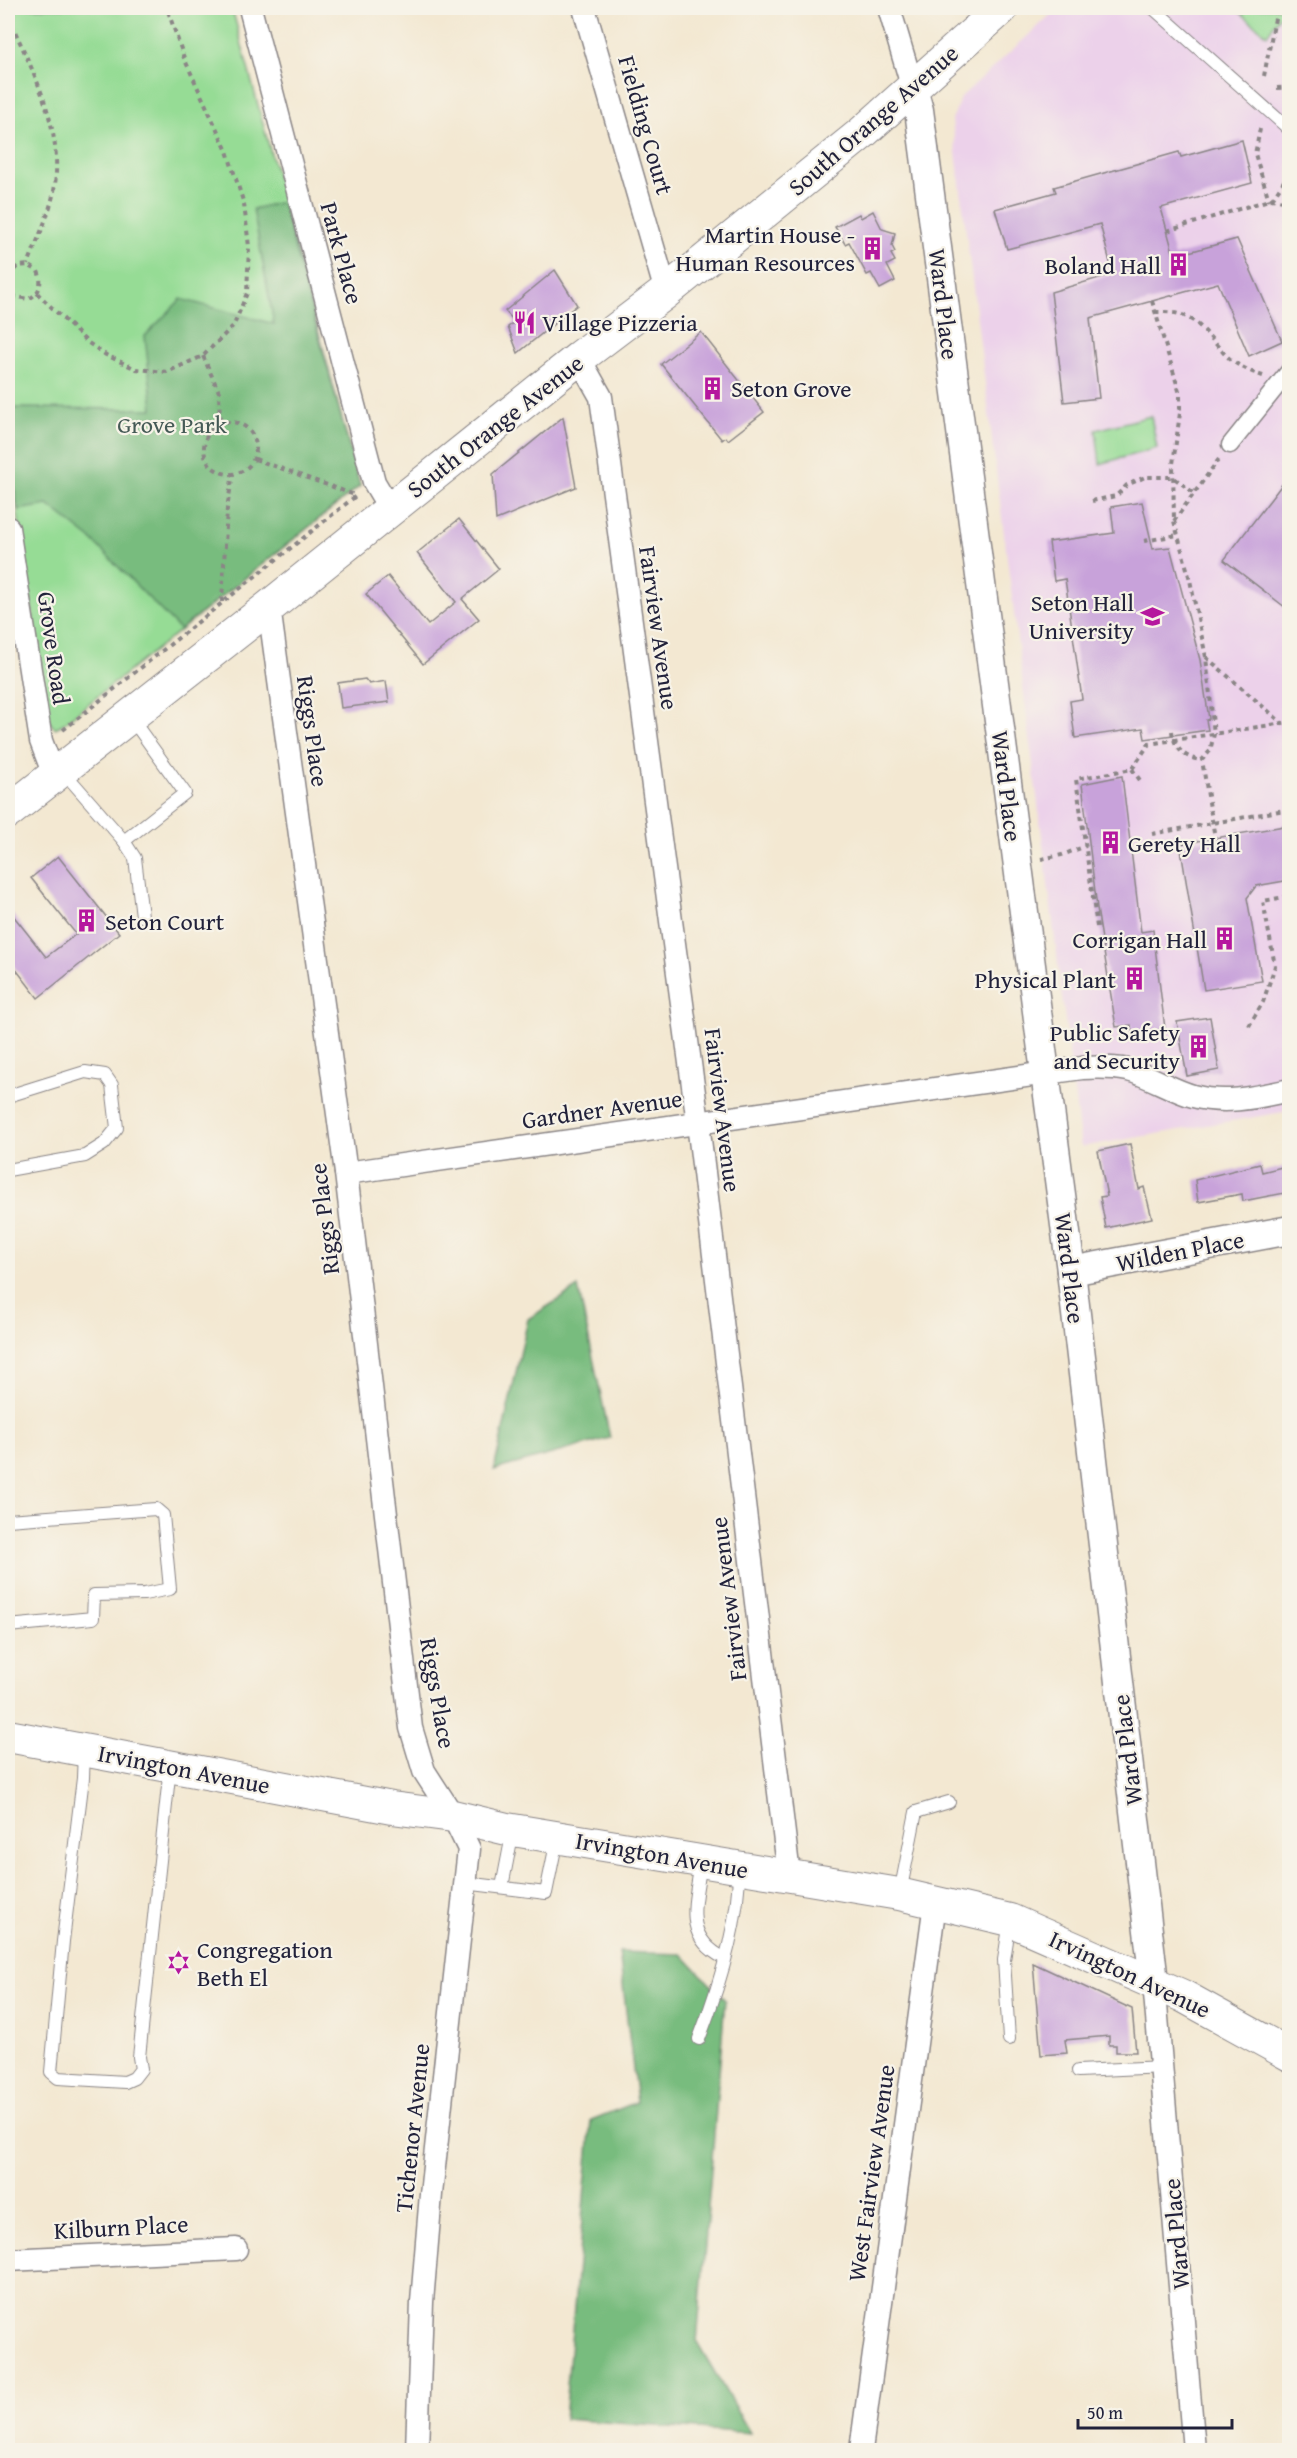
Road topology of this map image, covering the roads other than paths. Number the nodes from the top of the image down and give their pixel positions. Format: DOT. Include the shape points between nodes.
graph roads {
  1 [pos="250,8"];
  2 [pos="584,8"];
  3 [pos="889,8"];
  4 [pos="1002,8"];
  5 [pos="1153,8"];
  6 [pos="913,89"];
  7 [pos="1290,130"];
  8 [pos="666,292"];
  9 [pos="579,358"];
  10 [pos="1285,375"];
  11 [pos="1230,445"];
  12 [pos="390,509"];
  13 [pos="8,528"];
  14 [pos="11,569"];
  15 [pos="268,607"];
  16 [pos="129,716"];
  17 [pos="58,772"];
  18 [pos="8,812"];
  19 [pos="124,841"];
  20 [pos="142,916"];
  21 [pos="1045,1074"];
  22 [pos="1290,1090"];
  23 [pos="8,1096"];
  24 [pos="698,1123"];
  25 [pos="8,1170"];
  26 [pos="346,1173"];
  27 [pos="1290,1230"];
  28 [pos="1071,1271"];
  29 [pos="8,1520"];
  30 [pos="8,1626"];
  31 [pos="8,1736"];
  32 [pos="84,1750"];
  33 [pos="170,1767"];
  34 [pos="950,1802"];
  35 [pos="453,1816"];
  36 [pos="513,1830"];
  37 [pos="557,1837"];
  38 [pos="701,1860"];
  39 [pos="739,1868"];
  40 [pos="789,1875"];
  41 [pos="465,1883"];
  42 [pos="502,1887"];
  43 [pos="899,1894"];
  44 [pos="935,1903"];
  45 [pos="1010,1920"];
  46 [pos="724,1958"];
  47 [pos="1154,1982"];
  48 [pos="699,2039"];
  49 [pos="1009,2039"];
  50 [pos="1290,2055"];
  51 [pos="1163,2067"];
  52 [pos="1078,2071"];
  53 [pos="236,2248"];
  54 [pos="8,2260"];
  55 [pos="417,2451"];
  56 [pos="861,2451"];
  57 [pos="1194,2451"];
  1 -- 12 [label="street, Park Place" via="374,482"];
  2 -- 8 [label="street, Fielding Court"];
  3 -- 6 [label="street"];
  4 -- 6 [label="main road, South Orange Avenue"];
  5 -- 7 [label="lane"];
  6 -- 8 [label="main road, South Orange Avenue"];
  6 -- 21 [label="street, Ward Place" via="919,110"];
  8 -- 9 [label="main road, South Orange Avenue"];
  9 -- 12 [label="main road, South Orange Avenue"];
  9 -- 24 [label="street, Fairview Avenue" via="602,397"];
  10 -- 11 [label="street"];
  12 -- 15 [label="main road, South Orange Avenue"];
  13 -- 14 [label="street, Grove Road"];
  14 -- 17 [label="street, Grove Road" via="41,741"];
  15 -- 16 [label="main road, South Orange Avenue"];
  15 -- 26 [label="street, Riggs Place"];
  16 -- 17 [label="main road, South Orange Avenue"];
  16 -- 19 [label="lane" via="185,793"];
  17 -- 18 [label="main road, South Orange Avenue"];
  17 -- 19 [label="lane"];
  19 -- 20 [label="lane" via="135,858"];
  21 -- 22 [label="street, Gardner Avenue" via="1107,1067 1130,1071 1193,1096 1220,1100"];
  21 -- 24 [label="street, Gardner Avenue"];
  21 -- 28 [label="street, Ward Place"];
  23 -- 25 [label="lane" via="85,1072 105,1075 112,1085 117,1128 104,1144 85,1156"];
  24 -- 26 [label="street, Gardner Avenue"];
  24 -- 40 [label="street, Fairview Avenue"];
  26 -- 35 [label="street, Riggs Place" via="411,1728 424,1771"];
  27 -- 28 [label="street, Wilden Place"];
  28 -- 47 [label="street, Ward Place"];
  29 -- 30 [label="lane" via="156,1509 163,1515 170,1589 94,1595 93,1618"];
  31 -- 32 [label="main road, Irvington Avenue"];
  32 -- 33 [label="main road, Irvington Avenue"];
  32 -- 33 [label="lane" via="51,2063 51,2072 58,2078 125,2082 141,2068 139,2056"];
  33 -- 35 [label="main road, Irvington Avenue"];
  34 -- 43 [label="lane" via="916,1812"];
  35 -- 36 [label="main road, Irvington Avenue"];
  35 -- 41 [label="street, Tichenor Avenue" via="469,1849"];
  36 -- 37 [label="main road, Irvington Avenue"];
  36 -- 42 [label="lane"];
  37 -- 38 [label="main road, Irvington Avenue"];
  37 -- 42 [label="lane" via="546,1893"];
  38 -- 39 [label="main road, Irvington Avenue"];
  38 -- 46 [label="lane" via="695,1930"];
  39 -- 40 [label="main road, Irvington Avenue"];
  39 -- 46 [label="lane" via="739,1893"];
  40 -- 43 [label="main road, Irvington Avenue"];
  41 -- 42 [label="lane"];
  41 -- 55 [label="street, Tichenor Avenue" via="431,2194 422,2302"];
  43 -- 44 [label="main road, Irvington Avenue"];
  44 -- 45 [label="main road, Irvington Avenue"];
  44 -- 56 [label="street, West Fairview Avenue"];
  45 -- 47 [label="main road, Irvington Avenue"];
  45 -- 49 [label="lane" via="1004,1960"];
  46 -- 48 [label="lane" via="717,1991"];
  47 -- 50 [label="main road, Irvington Avenue"];
  47 -- 51 [label="street, Ward Place"];
  51 -- 52 [label="lane"];
  51 -- 57 [label="street, Ward Place"];
  53 -- 54 [label="street, Kilburn Place"];
}
